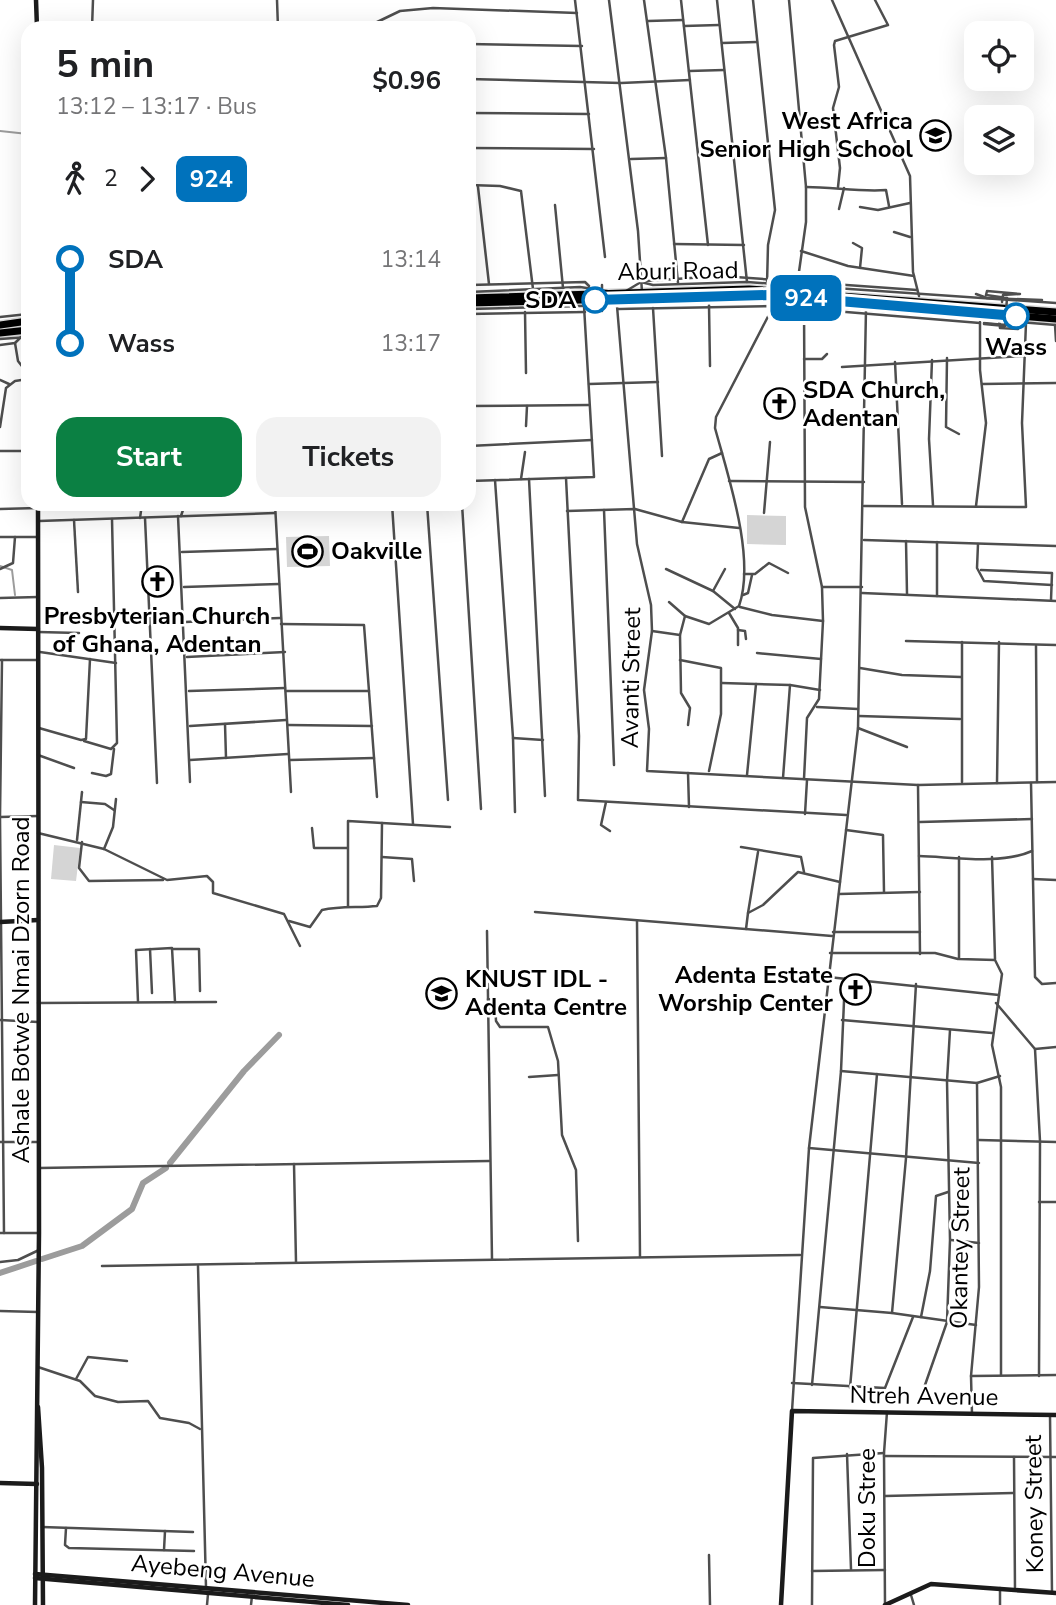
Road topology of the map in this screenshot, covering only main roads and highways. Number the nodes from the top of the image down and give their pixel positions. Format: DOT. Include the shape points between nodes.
graph roads {
  1 [pos="702,282"];
  2 [pos="690,289"];
  3 [pos="642,296"];
  4 [pos="720,296"];
  5 [pos="476,300"];
  6 [pos="476,300"];
  7 [pos="615,302"];
  8 [pos="729,302"];
  9 [pos="1056,312"];
  10 [pos="21,323"];
  11 [pos="1056,323"];
  12 [pos="0,325"];
  13 [pos="21,326"];
  1 -- 2 [label="highway"];
  2 -- 3 [label="highway, Aburi Road"];
  2 -- 9 [label="highway, Aburi Road" via="924,298"];
  3 -- 4 [label="highway"];
  3 -- 7 [label="highway"];
  3 -- 7 [label="highway, Aburi Road" via="626,291"];
  4 -- 8 [label="highway"];
  4 -- 11 [label="highway" via="768,295"];
  5 -- 7 [label="highway, Aburi Road"];
  6 -- 7 [label="highway"];
  10 -- 12 [label="highway"];
  12 -- 13 [label="highway" via="10,332"];
}
